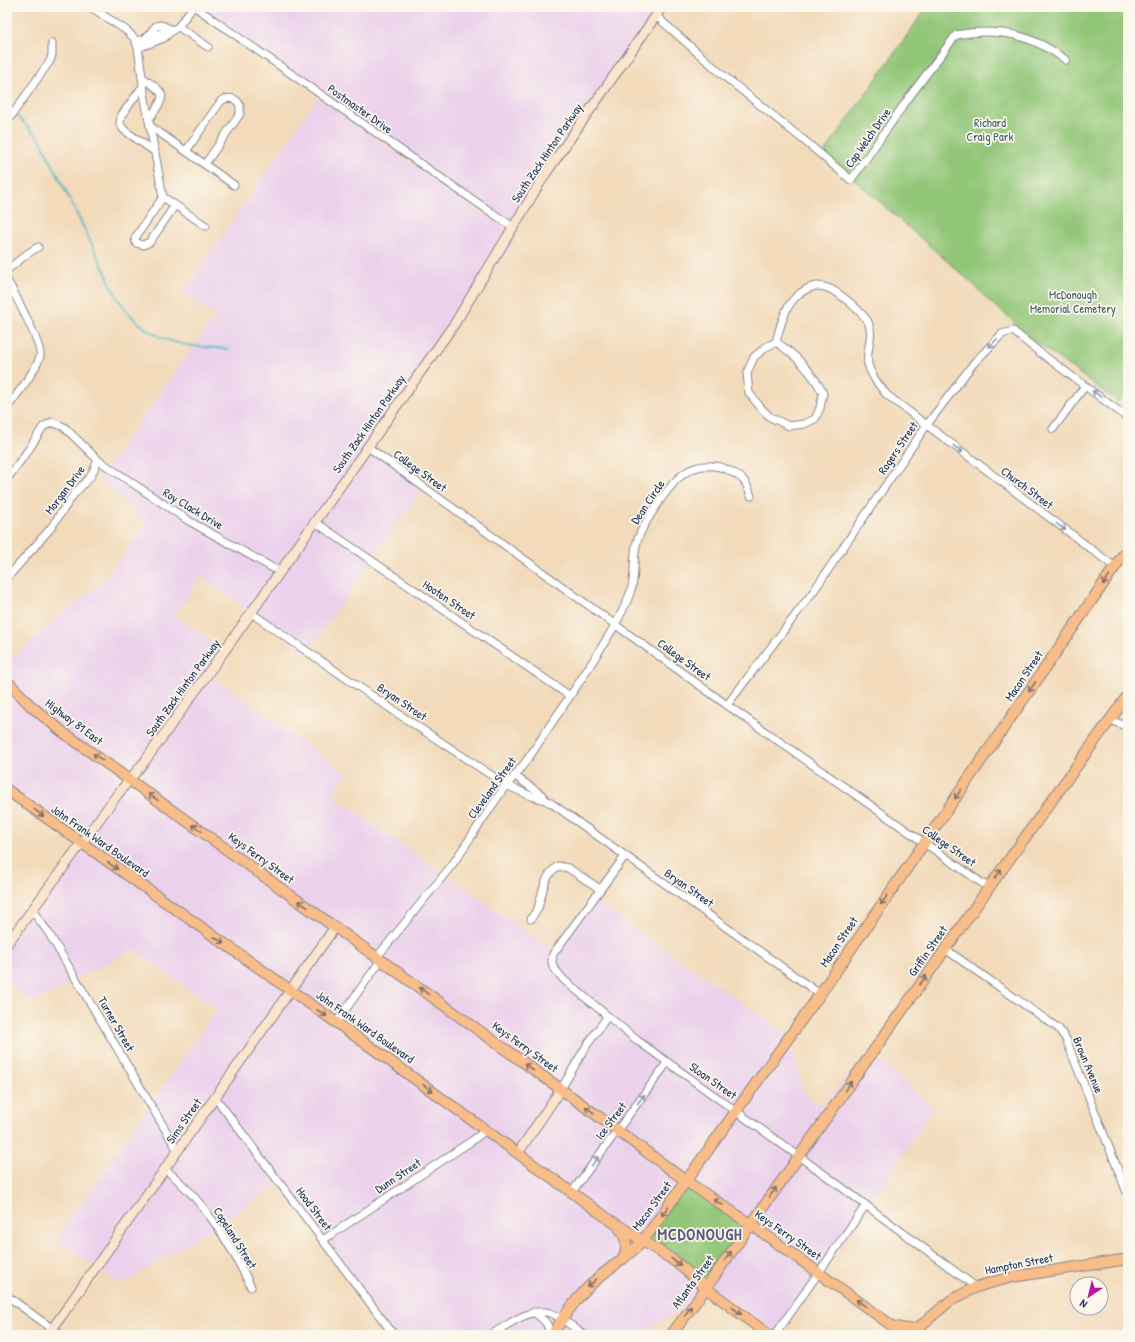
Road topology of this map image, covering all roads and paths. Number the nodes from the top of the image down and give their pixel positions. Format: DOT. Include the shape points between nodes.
graph roads {
  1 [pos="91,7"];
  2 [pos="194,7"];
  3 [pos="662,7"];
  4 [pos="656,16"];
  5 [pos="176,28"];
  6 [pos="52,43"];
  7 [pos="137,45"];
  8 [pos="208,47"];
  9 [pos="1066,60"];
  10 [pos="142,77"];
  11 [pos="143,86"];
  12 [pos="7,122"];
  13 [pos="150,123"];
  14 [pos="186,151"];
  15 [pos="155,152"];
  16 [pos="205,164"];
  17 [pos="234,185"];
  18 [pos="163,197"];
  19 [pos="175,205"];
  20 [pos="206,226"];
  21 [pos="513,227"];
  22 [pos="38,247"];
  23 [pos="7,270"];
  24 [pos="7,280"];
  25 [pos="776,342"];
  26 [pos="1085,386"];
  27 [pos="7,408"];
  28 [pos="1128,418"];
  29 [pos="926,426"];
  30 [pos="1053,429"];
  31 [pos="368,447"];
  32 [pos="98,460"];
  33 [pos="7,479"];
  34 [pos="751,496"];
  35 [pos="315,522"];
  36 [pos="1128,549"];
  37 [pos="1115,567"];
  38 [pos="280,572"];
  39 [pos="7,578"];
  40 [pos="251,613"];
  41 [pos="615,624"];
  42 [pos="7,681"];
  43 [pos="1128,695"];
  44 [pos="570,696"];
  45 [pos="727,705"];
  46 [pos="1110,720"];
  47 [pos="1128,727"];
  48 [pos="515,776"];
  49 [pos="130,780"];
  50 [pos="506,785"];
  51 [pos="7,790"];
  52 [pos="545,800"];
  53 [pos="924,842"];
  54 [pos="81,844"];
  55 [pos="625,856"];
  56 [pos="989,888"];
  57 [pos="600,889"];
  58 [pos="32,910"];
  59 [pos="531,919"];
  60 [pos="335,927"];
  61 [pos="7,944"];
  62 [pos="945,949"];
  63 [pos="379,958"];
  64 [pos="290,990"];
  65 [pos="820,994"];
  66 [pos="607,1017"];
  67 [pos="336,1023"];
  68 [pos="667,1063"];
  69 [pos="561,1089"];
  70 [pos="215,1097"];
  71 [pos="736,1111"];
  72 [pos="486,1130"];
  73 [pos="617,1130"];
  74 [pos="178,1151"];
  75 [pos="518,1153"];
  76 [pos="798,1156"];
  77 [pos="165,1169"];
  78 [pos="686,1181"];
  79 [pos="572,1192"];
  80 [pos="1128,1195"];
  81 [pos="866,1205"];
  82 [pos="616,1223"];
  83 [pos="750,1224"];
  84 [pos="323,1240"];
  85 [pos="643,1241"];
  86 [pos="623,1259"];
  87 [pos="1128,1259"];
  88 [pos="818,1272"];
  89 [pos="251,1287"];
  90 [pos="976,1287"];
  91 [pos="706,1288"];
  92 [pos="7,1296"];
  93 [pos="534,1312"];
  94 [pos="562,1319"];
  95 [pos="926,1322"];
  96 [pos="893,1326"];
  97 [pos="50,1332"];
  98 [pos="61,1335"];
  99 [pos="394,1335"];
  100 [pos="490,1335"];
  101 [pos="549,1335"];
  102 [pos="552,1335"];
  103 [pos="584,1335"];
  104 [pos="671,1335"];
  105 [pos="769,1335"];
  106 [pos="775,1335"];
  107 [pos="905,1335"];
  108 [pos="924,1335"];
  1 -- 7 [label="street" via="127,31"];
  2 -- 5 [label="street"];
  2 -- 21 [label="street, Postmaster Drive"];
  3 -- 4 [label="main road, South Zack Hinton Parkway"];
  4 -- 9 [label="street, Cap Welch Drive" via="724,76 851,180 956,35 987,31 1016,35 1043,45"];
  4 -- 21 [label="main road, South Zack Hinton Parkway" via="546,173"];
  5 -- 7 [label="street" via="146,38"];
  5 -- 7 [label="street" via="164,38"];
  5 -- 8 [label="street"];
  6 -- 12 [label="street" via="50,61"];
  7 -- 10 [label="street"];
  10 -- 11 [label="street"];
  10 -- 13 [label="street" via="159,90 162,96"];
  11 -- 13 [label="street"];
  11 -- 15 [label="street" via="121,116 120,124 124,130"];
  13 -- 14 [label="street"];
  13 -- 15 [label="street"];
  14 -- 16 [label="street"];
  14 -- 16 [label="street" via="220,102 227,98 235,100 240,106 240,114"];
  15 -- 18 [label="street"];
  16 -- 17 [label="street"];
  18 -- 19 [label="street"];
  18 -- 19 [label="street" via="135,238 136,244 150,242"];
  19 -- 20 [label="street"];
  21 -- 31 [label="main road, South Zack Hinton Parkway" via="455,323"];
  22 -- 23 [label="street"];
  24 -- 27 [label="street" via="37,340 40,353 33,371"];
  25 -- 25 [label="street" via="754,357 747,373 749,393 770,417 789,426 804,424 815,419 823,393 805,367 790,351"];
  25 -- 29 [label="street, Church Street" via="788,306 801,293 816,286 835,291 850,302 868,322 871,337 868,363 874,378 887,395"];
  28 -- 26 [label="street, Rogers Street, one-way"];
  26 -- 29 [label="street, Rogers Street, one-way" via="1013,331 1002,334 972,364"];
  26 -- 30 [label="street"];
  29 -- 37 [label="street, Church Street, one-way"];
  29 -- 45 [label="street, Rogers Street" via="813,592"];
  31 -- 35 [label="main road, South Zack Hinton Parkway"];
  31 -- 41 [label="street, College Street"];
  32 -- 33 [label="street, Morgan Drive" via="64,427 52,422 43,427"];
  32 -- 38 [label="street, Roy Clack Drive" via="188,522"];
  32 -- 39 [label="street, Morgan Drive" via="91,476 74,494 50,529"];
  34 -- 41 [label="street, Dean Circle" via="744,481 721,467 691,469 675,481 640,533 636,544 630,594"];
  35 -- 38 [label="main road, South Zack Hinton Parkway"];
  35 -- 44 [label="street, Hooten Street"];
  36 -- 37 [label="main road, Macon Street"];
  37 -- 53 [label="main road, Macon Street, one-way"];
  38 -- 40 [label="main road, South Zack Hinton Parkway"];
  40 -- 49 [label="main road, South Zack Hinton Parkway"];
  40 -- 50 [label="street, Bryan Street"];
  41 -- 44 [label="street, Cleveland Street"];
  41 -- 45 [label="street, College Street"];
  49 -- 42 [label="main road, Highway 81 East, one-way" via="42,715"];
  43 -- 46 [label="main road, Griffin Street"];
  44 -- 48 [label="street, Cleveland Street"];
  45 -- 53 [label="street, College Street"];
  46 -- 47 [label="street"];
  56 -- 46 [label="main road, Griffin Street, one-way"];
  48 -- 50 [label="street, Cleveland Street"];
  48 -- 52 [label="street, Bryan Street" via="542,795"];
  49 -- 54 [label="main road, South Zack Hinton Parkway"];
  60 -- 49 [label="main road, Keys Ferry Street, one-way"];
  50 -- 52 [label="street, Bryan Street"];
  50 -- 63 [label="street, Cleveland Street" via="452,865"];
  51 -- 54 [label="main road, John Frank Ward Boulevard, one-way"];
  52 -- 55 [label="street, Bryan Street"];
  53 -- 56 [label="street, College Street"];
  53 -- 65 [label="main road, Macon Street, one-way"];
  54 -- 58 [label="main road, South Zack Hinton Parkway"];
  54 -- 64 [label="main road, John Frank Ward Boulevard, one-way"];
  55 -- 57 [label="street, Sloan Street"];
  55 -- 65 [label="street, Bryan Street"];
  56 -- 62 [label="main road, Griffin Street"];
  57 -- 59 [label="street" via="568,868 558,866 549,875 542,889 538,908"];
  57 -- 66 [label="street, Sloan Street" via="553,954 552,962 556,972 564,980"];
  58 -- 61 [label="main road, South Zack Hinton Parkway"];
  58 -- 74 [label="street, Turner Street" via="64,957"];
  60 -- 63 [label="main road, Keys Ferry Street"];
  60 -- 64 [label="main road, Sims Street"];
  76 -- 62 [label="main road, Griffin Street, one-way"];
  62 -- 80 [label="street, Brown Avenue" via="1058,1028 1072,1052"];
  63 -- 67 [label="street, Cleveland Street"];
  69 -- 63 [label="main road, Keys Ferry Street, one-way"];
  64 -- 67 [label="main road, John Frank Ward Boulevard, one-way"];
  64 -- 70 [label="main road, Sims Street"];
  65 -- 71 [label="main road, Macon Street"];
  66 -- 68 [label="street, Sloan Street"];
  66 -- 69 [label="street"];
  67 -- 72 [label="main road, John Frank Ward Boulevard, one-way"];
  68 -- 71 [label="street, Sloan Street"];
  73 -- 68 [label="street, Ice Street, one-way"];
  73 -- 69 [label="main road, Keys Ferry Street, one-way"];
  69 -- 75 [label="main road"];
  70 -- 74 [label="main road, Sims Street"];
  70 -- 84 [label="street, Hood Street"];
  71 -- 76 [label="street, Sloan Street"];
  71 -- 78 [label="main road, Macon Street"];
  72 -- 75 [label="main road, John Frank Ward Boulevard"];
  72 -- 84 [label="street, Dunn Street"];
  73 -- 78 [label="main road, Keys Ferry Street"];
  79 -- 73 [label="street, Ice Street, one-way"];
  74 -- 77 [label="main road, Sims Street"];
  75 -- 79 [label="main road, John Frank Ward Boulevard"];
  76 -- 81 [label="street, Sloan Street"];
  83 -- 76 [label="main road, Griffin Street, one-way"];
  77 -- 89 [label="street, Copeland Street" via="179,1180 213,1220"];
  77 -- 97 [label="main road, Sims Street"];
  83 -- 78 [label="main road, Keys Ferry Street, one-way"];
  78 -- 85 [label="main road, Macon Street, one-way"];
  79 -- 82 [label="main road, John Frank Ward Boulevard"];
  81 -- 88 [label="street"];
  81 -- 90 [label="street, Sloan Street"];
  82 -- 85 [label="main road, John Frank Ward Boulevard"];
  82 -- 86 [label="main road" via="625,1236 627,1252"];
  83 -- 88 [label="main road, Keys Ferry Street"];
  91 -- 83 [label="main road, Atlanta Street, one-way"];
  84 -- 99 [label="street, Hood Street"];
  85 -- 86 [label="main road, Macon Street"];
  85 -- 91 [label="main road, John Frank Ward Boulevard, one-way" via="676,1262"];
  86 -- 94 [label="main road, Macon Street, one-way" via="586,1288"];
  87 -- 90 [label="main road, Hampton Street" via="1012,1277"];
  96 -- 88 [label="main road, Keys Ferry Street, one-way"];
  88 -- 106 [label="street"];
  90 -- 95 [label="main road, Hampton Street" via="950,1301"];
  104 -- 91 [label="main road, Atlanta Street, one-way"];
  91 -- 105 [label="main road, John Frank Ward Boulevard, one-way"];
  92 -- 97 [label="street"];
  93 -- 94 [label="street" via="549,1313"];
  93 -- 100 [label="street"];
  93 -- 101 [label="street" via="547,1324"];
  94 -- 102 [label="main road, Macon Street"];
  94 -- 103 [label="street"];
  95 -- 96 [label="main road" via="913,1329"];
  95 -- 108 [label="main road"];
  96 -- 107 [label="main road, Keys Ferry Street"];
  97 -- 98 [label="street"];
}
